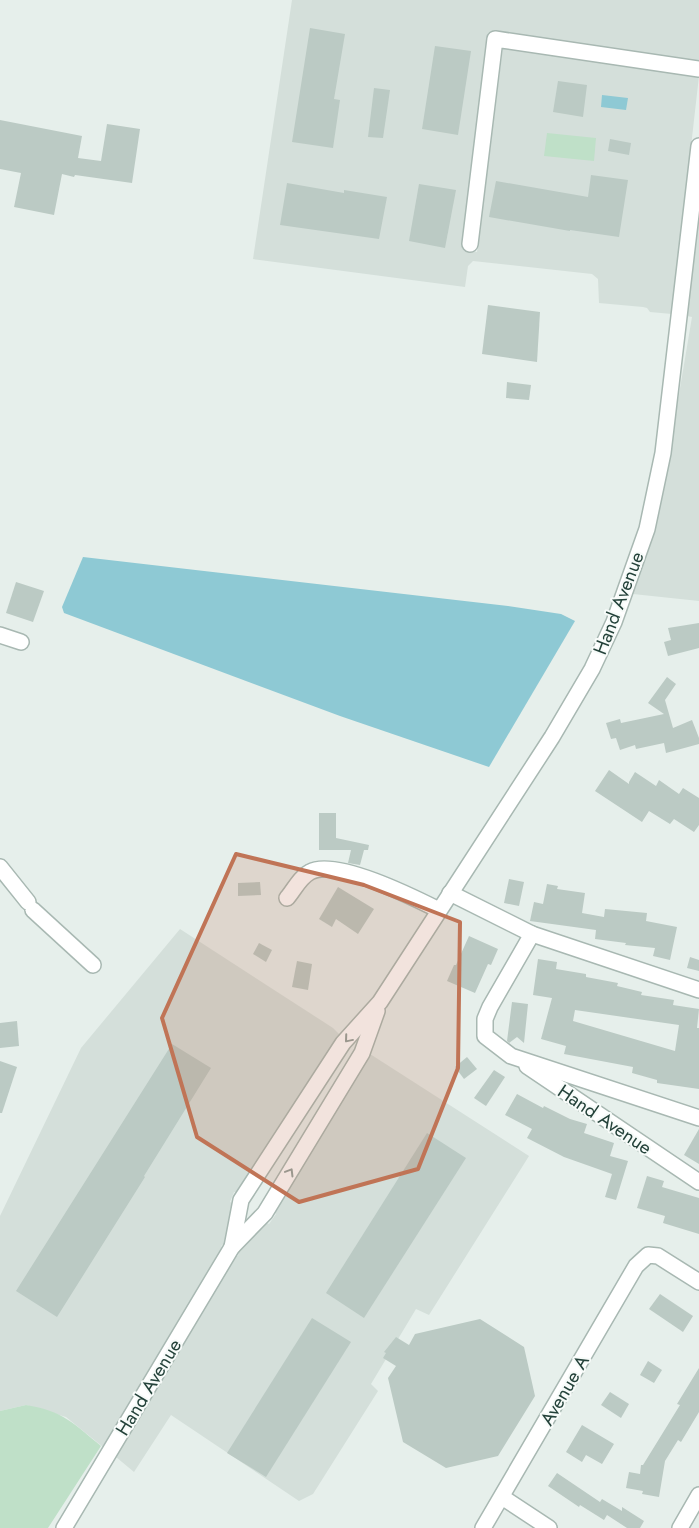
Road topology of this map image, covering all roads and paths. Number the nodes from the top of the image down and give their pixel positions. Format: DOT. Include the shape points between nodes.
graph roads {
  1 [pos="699,69"];
  2 [pos="699,146"];
  3 [pos="470,244"];
  4 [pos="0,635"];
  5 [pos="21,642"];
  6 [pos="0,867"];
  7 [pos="450,893"];
  8 [pos="287,898"];
  9 [pos="439,910"];
  10 [pos="532,934"];
  11 [pos="93,965"];
  12 [pos="699,990"];
  13 [pos="380,1002"];
  14 [pos="511,1056"];
  15 [pos="699,1118"];
  16 [pos="699,1182"];
  17 [pos="232,1247"];
  18 [pos="699,1282"];
  19 [pos="699,1495"];
  20 [pos="502,1497"];
  21 [pos="64,1528"];
  22 [pos="483,1528"];
  23 [pos="549,1528"];
  24 [pos="680,1528"];
  1 -- 3 [label="street" via="496,39"];
  2 -- 7 [label="street, Hand Avenue" via="663,453 647,528 614,622 592,669 552,737"];
  4 -- 5 [label="street"];
  6 -- 11 [label="street" via="30,906"];
  7 -- 9 [label="street, Hand Avenue"];
  7 -- 10 [label="street"];
  8 -- 9 [label="street" via="308,873 325,868 389,887"];
  9 -- 13 [label="street, Hand Avenue"];
  10 -- 12 [label="street"];
  10 -- 14 [label="street, Hand Avenue" via="485,1019 485,1036"];
  17 -- 13 [label="street, Hand Avenue, one-way" via="265,1214 281,1188 362,1053"];
  13 -- 17 [label="street, Hand Avenue, one-way" via="343,1044 241,1200"];
  14 -- 15 [label="street"];
  14 -- 16 [label="street, Hand Avenue"];
  17 -- 21 [label="street, Hand Avenue"];
  18 -- 20 [label="street, Avenue A" via="658,1256 648,1255 636,1266"];
  19 -- 24 [label="street"];
  20 -- 22 [label="street, Avenue A"];
  20 -- 23 [label="street"];
}
